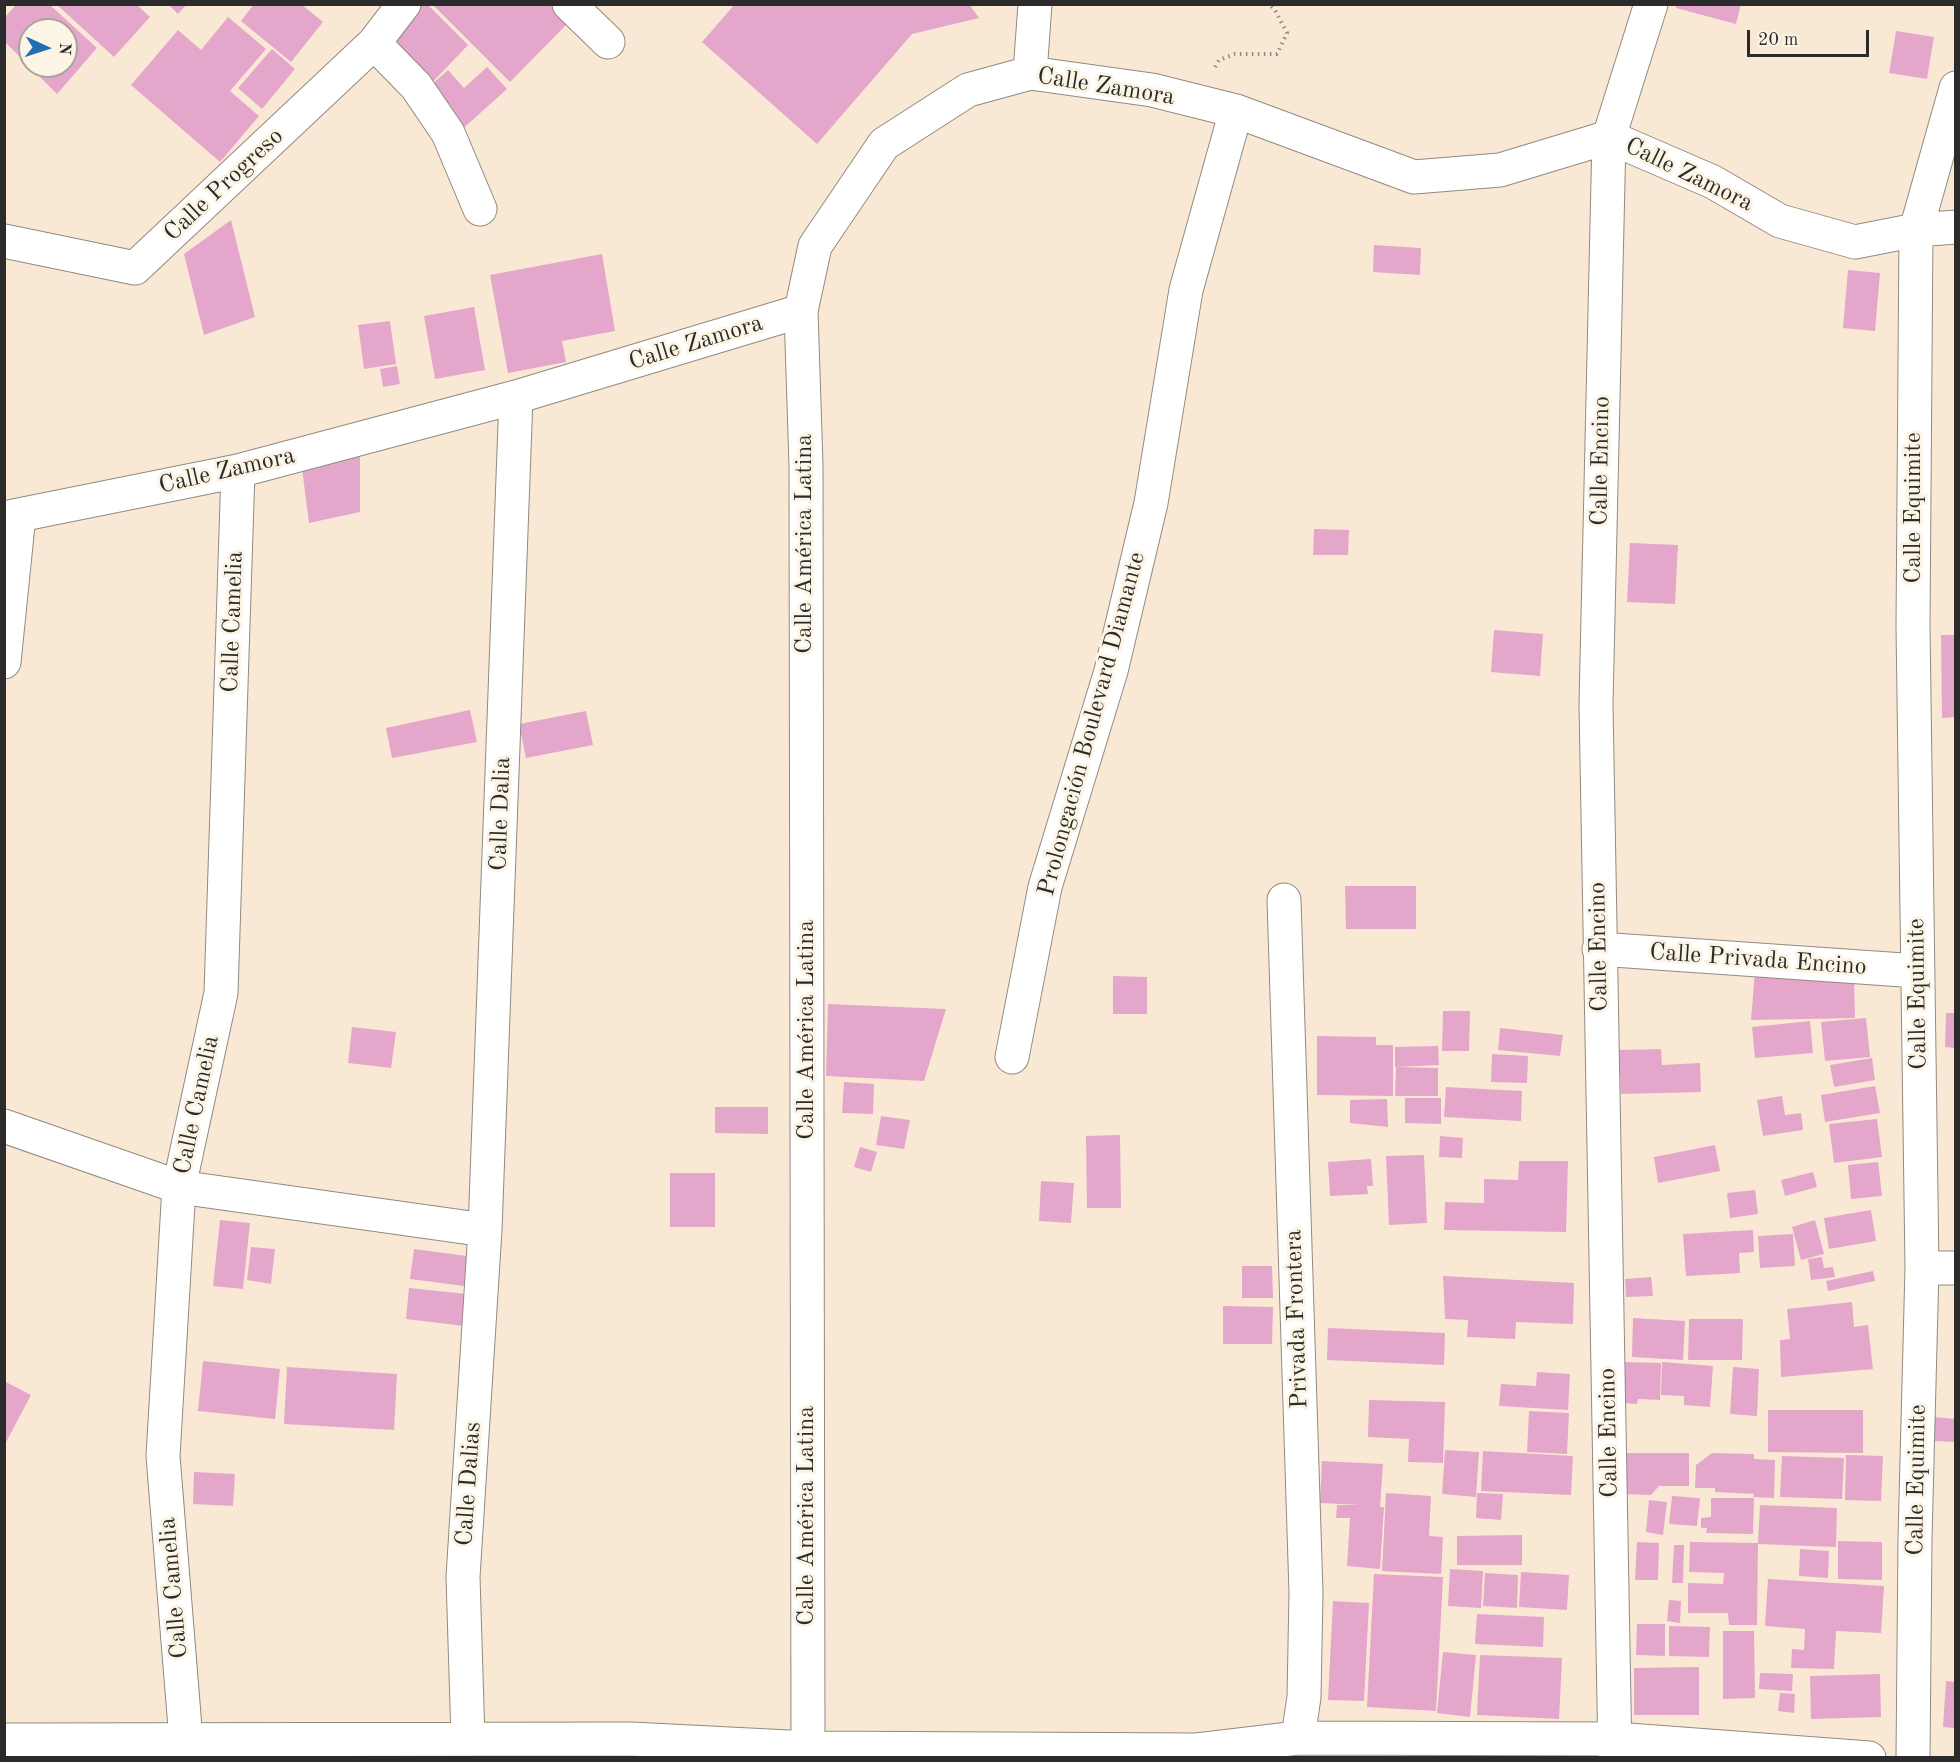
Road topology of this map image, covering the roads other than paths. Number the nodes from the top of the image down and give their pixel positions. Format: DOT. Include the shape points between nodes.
graph roads {
  1 [pos="404,4"];
  2 [pos="569,4"];
  3 [pos="1035,4"];
  4 [pos="1651,4"];
  5 [pos="608,42"];
  6 [pos="374,43"];
  7 [pos="1030,73"];
  8 [pos="1956,88"];
  9 [pos="1236,111"];
  10 [pos="1609,137"];
  11 [pos="480,209"];
  12 [pos="1956,227"];
  13 [pos="1916,230"];
  14 [pos="4,241"];
  15 [pos="801,311"];
  16 [pos="516,397"];
  17 [pos="238,471"];
  18 [pos="12,516"];
  19 [pos="4,662"];
  20 [pos="1284,900"];
  21 [pos="1599,949"];
  22 [pos="1918,971"];
  23 [pos="1012,1057"];
  24 [pos="4,1126"];
  25 [pos="179,1187"];
  26 [pos="486,1230"];
  27 [pos="1922,1268"];
  28 [pos="1956,1268"];
  29 [pos="1298,1738"];
  30 [pos="468,1739"];
  31 [pos="4,1740"];
  32 [pos="186,1740"];
  33 [pos="631,1748"];
  34 [pos="808,1748"];
  35 [pos="1615,1748"];
  36 [pos="45,1749"];
  37 [pos="890,1753"];
  38 [pos="1195,1754"];
  39 [pos="1869,1758"];
  40 [pos="1913,1758"];
  1 -- 6 [label="street, Calle Progreso"];
  2 -- 5 [label="street"];
  3 -- 7 [label="street"];
  4 -- 10 [label="street, Calle Encino"];
  6 -- 11 [label="street" via="416,86 448,133"];
  6 -- 14 [label="street, Calle Progreso" via="135,268"];
  7 -- 9 [label="street, Calle Zamora" via="1152,90"];
  7 -- 15 [label="street, Calle Zamora" via="969,90 884,144 815,246"];
  8 -- 13 [label="street, Calle Equimite"];
  9 -- 10 [label="street, Calle Zamora" via="1414,177 1500,170"];
  9 -- 23 [label="street, Prolongación Boulevard Diamante" via="1186,290 1151,503 1111,671 1045,887"];
  10 -- 13 [label="street, Calle Zamora" via="1713,182 1780,221 1855,242"];
  10 -- 21 [label="street, Calle Encino" via="1596,705"];
  12 -- 13 [label="street, Calle Zamora"];
  13 -- 22 [label="street, Calle Equimite" via="1913,626"];
  15 -- 16 [label="street, Calle Zamora"];
  15 -- 34 [label="street, Calle América Latina" via="806,465"];
  16 -- 17 [label="street, Calle Zamora"];
  16 -- 26 [label="street, Calle Dalia"];
  17 -- 18 [label="street, Calle Zamora"];
  17 -- 25 [label="street, Calle Camelia" via="221,993"];
  18 -- 19 [label="street"];
  20 -- 29 [label="street, Privada Frontera" via="1306,1593 1304,1697"];
  21 -- 22 [label="street, Calle Privada Encino"];
  21 -- 35 [label="street, Calle Encino"];
  22 -- 27 [label="street, Calle Equimite"];
  24 -- 25 [label="street"];
  25 -- 26 [label="street"];
  25 -- 32 [label="street, Calle Camelia" via="163,1456"];
  26 -- 30 [label="street, Calle Dalias" via="463,1577"];
  27 -- 28 [label="street"];
  27 -- 40 [label="street, Calle Equimite"];
  29 -- 35 [label="street"];
  29 -- 38 [label="street"];
  30 -- 32 [label="street"];
  30 -- 33 [label="street"];
  31 -- 36 [label="street"];
  32 -- 36 [label="street"];
  33 -- 34 [label="street"];
  34 -- 37 [label="street"];
  35 -- 39 [label="street"];
  37 -- 38 [label="street"];
}
